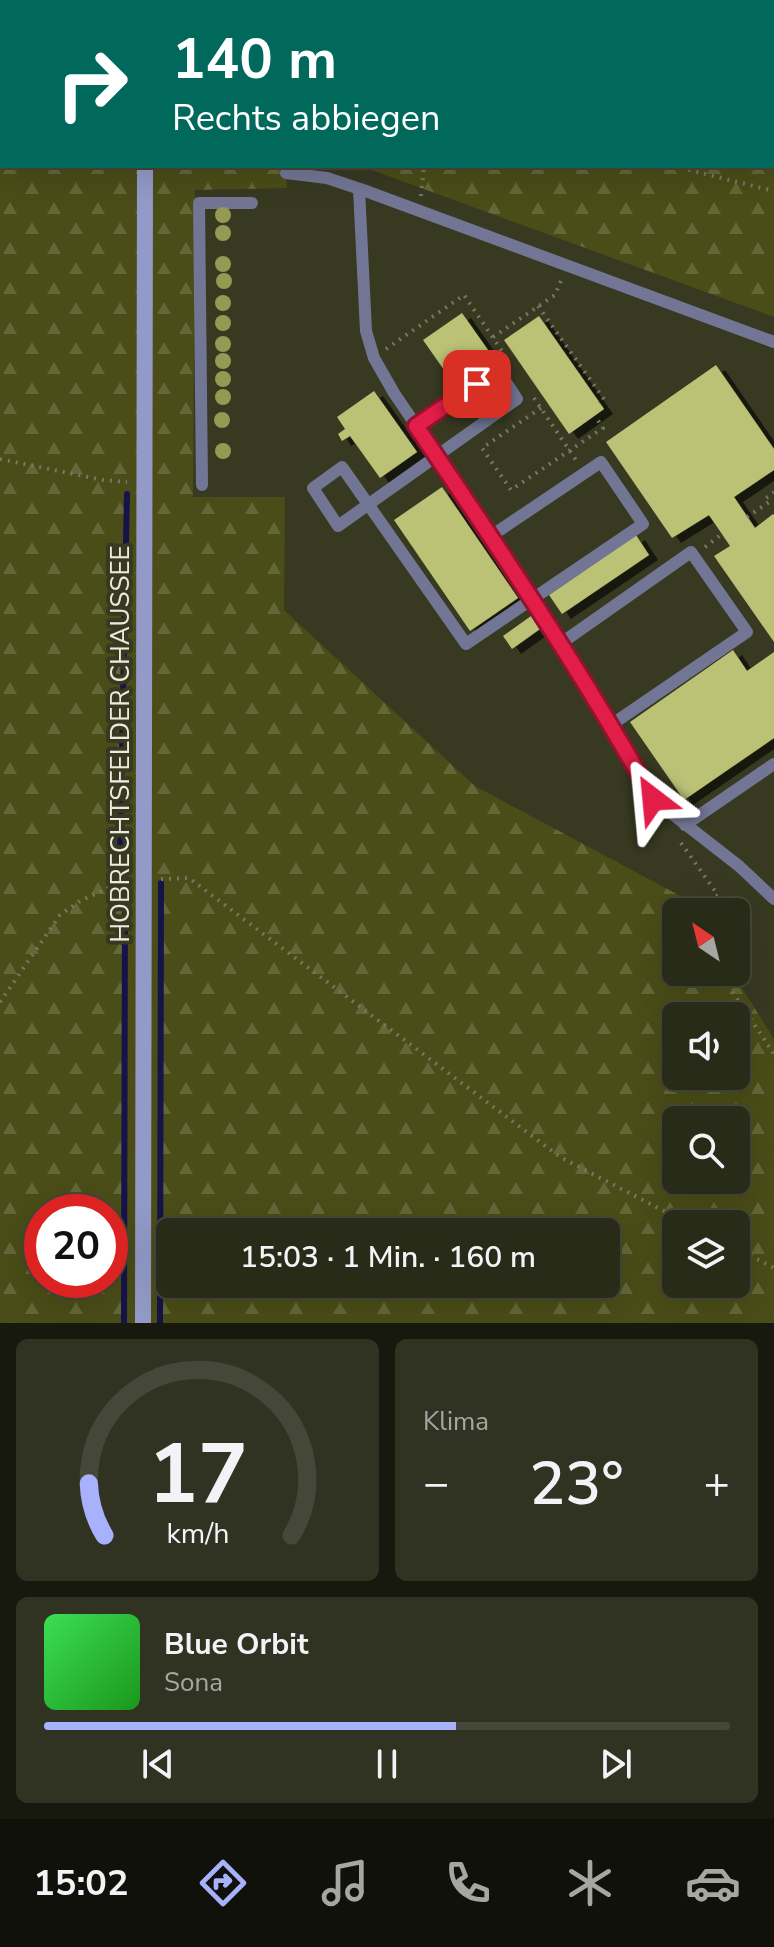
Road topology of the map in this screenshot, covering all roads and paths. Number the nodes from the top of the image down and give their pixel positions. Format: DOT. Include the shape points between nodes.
graph roads {
  1 [pos="145,168"];
  2 [pos="424,168"];
  3 [pos="681,168"];
  4 [pos="286,173"];
  5 [pos="359,189"];
  6 [pos="774,191"];
  7 [pos="252,203"];
  8 [pos="417,210"];
  9 [pos="555,295"];
  10 [pos="538,306"];
  11 [pos="493,337"];
  12 [pos="774,342"];
  13 [pos="599,403"];
  14 [pos="541,408"];
  15 [pos="595,416"];
  16 [pos="416,426"];
  17 [pos="436,456"];
  18 [pos="0,459"];
  19 [pos="145,483"];
  20 [pos="202,485"];
  21 [pos="774,492"];
  22 [pos="368,504"];
  23 [pos="747,517"];
  24 [pos="491,536"];
  25 [pos="533,598"];
  26 [pos="560,644"];
  27 [pos="611,725"];
  28 [pos="774,764"];
  29 [pos="685,825"];
  30 [pos="144,880"];
  31 [pos="713,898"];
  32 [pos="774,899"];
  33 [pos="728,986"];
  34 [pos="0,1002"];
  35 [pos="774,1054"];
  36 [pos="662,1210"];
  37 [pos="750,1255"];
  38 [pos="774,1268"];
  39 [pos="143,1323"];
  1 -- 19 [label="main road, HOBRECHTSFELDER CHAUSSEE"];
  2 -- 8 [label="path"];
  3 -- 6 [label="path"];
  4 -- 5 [label="lane"];
  5 -- 8 [label="lane"];
  5 -- 16 [label="lane" via="366,331 374,358"];
  7 -- 20 [label="lane" via="199,203"];
  8 -- 12 [label="lane"];
  9 -- 10 [label="path"];
  10 -- 11 [label="path"];
  10 -- 13 [label="path" via="604,399"];
  14 -- 15 [label="path" via="482,448 511,490 603,428"];
  16 -- 17 [label="lane"];
  16 -- 17 [label="lane" via="498,370 517,399"];
  17 -- 22 [label="lane"];
  17 -- 24 [label="lane"];
  18 -- 19 [label="path"];
  19 -- 30 [label="main road, HOBRECHTSFELDER CHAUSSEE"];
  21 -- 23 [label="path"];
  22 -- 22 [label="lane" via="338,526 313,488 342,467"];
  22 -- 25 [label="lane" via="466,644"];
  24 -- 25 [label="lane"];
  24 -- 25 [label="lane" via="601,462 643,524"];
  25 -- 26 [label="lane"];
  26 -- 27 [label="lane"];
  26 -- 27 [label="lane" via="691,552 747,632"];
  27 -- 29 [label="lane" via="653,799"];
  28 -- 29 [label="lane"];
  29 -- 31 [label="path" via="674,832 718,895"];
  29 -- 32 [label="lane"];
  30 -- 34 [label="path" via="121,882 60,915"];
  30 -- 36 [label="path" via="189,878 560,1157"];
  30 -- 39 [label="main road, HOBRECHTSFELDER CHAUSSEE"];
  33 -- 35 [label="path"];
  37 -- 38 [label="path"];
}
